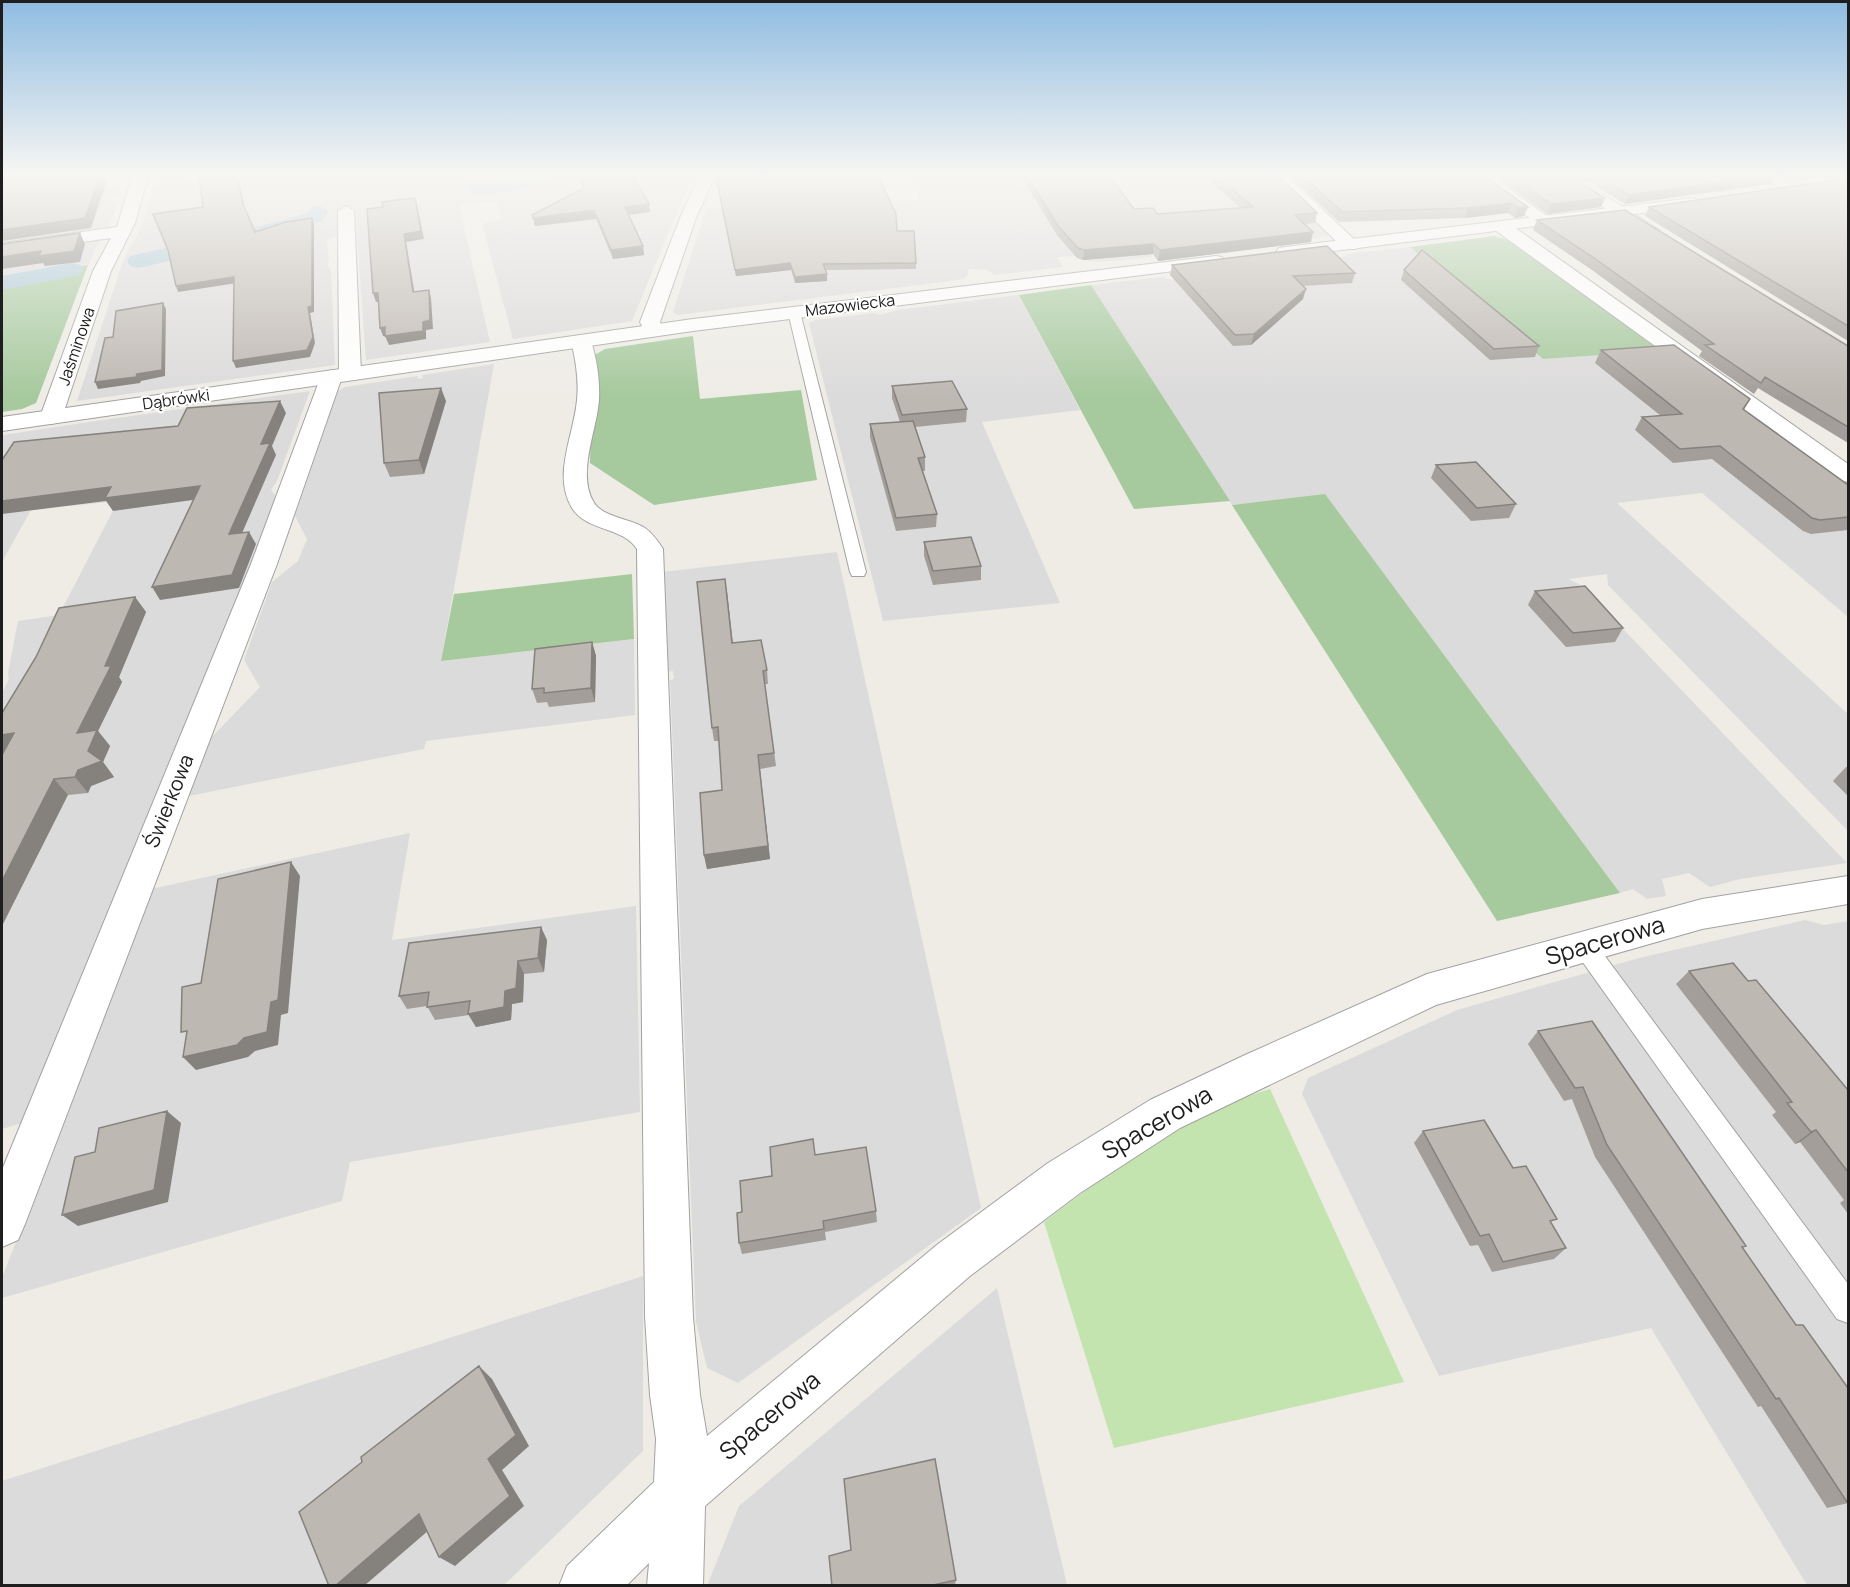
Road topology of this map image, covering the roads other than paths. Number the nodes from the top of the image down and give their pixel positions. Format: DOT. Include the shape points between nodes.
graph roads {
  1 [pos="113,250"];
  2 [pos="345,250"];
  3 [pos="676,250"];
  4 [pos="1302,250"];
  5 [pos="1535,250"];
  6 [pos="1270,254"];
  7 [pos="1236,258"];
  8 [pos="794,312"];
  9 [pos="663,329"];
  10 [pos="581,341"];
  11 [pos="341,375"];
  12 [pos="51,417"];
  13 [pos="2,424"];
  14 [pos="1848,475"];
  15 [pos="858,572"];
  16 [pos="1848,890"];
  17 [pos="1585,947"];
  18 [pos="2,1224"];
  19 [pos="1848,1308"];
  20 [pos="680,1493"];
  21 [pos="587,1586"];
  22 [pos="675,1586"];
  1 -- 12 [label="street, Jaśminowa" via="102,271"];
  2 -- 11 [label="street"];
  3 -- 9 [label="street" via="650,322"];
  4 -- 6 [label="street"];
  5 -- 14 [label="street"];
  7 -- 8 [label="street, Mazowiecka"];
  8 -- 9 [label="street, Mazowiecka"];
  8 -- 15 [label="lane"];
  9 -- 10 [label="street, Dąbrówki"];
  10 -- 11 [label="street, Dąbrówki"];
  10 -- 20 [label="street" via="590,381 576,463 580,501 586,511 637,532 650,549 669,1305 682,1439"];
  11 -- 12 [label="street, Dąbrówki"];
  11 -- 18 [label="street, Świerkowa"];
  12 -- 13 [label="street, Dąbrówki"];
  16 -- 17 [label="street, Spacerowa" via="1702,914"];
  17 -- 19 [label="lane"];
  17 -- 20 [label="street, Spacerowa" via="1427,991 1165,1114 1064,1178 954,1260"];
  20 -- 21 [label="street, Spacerowa"];
  20 -- 22 [label="street"];
}
